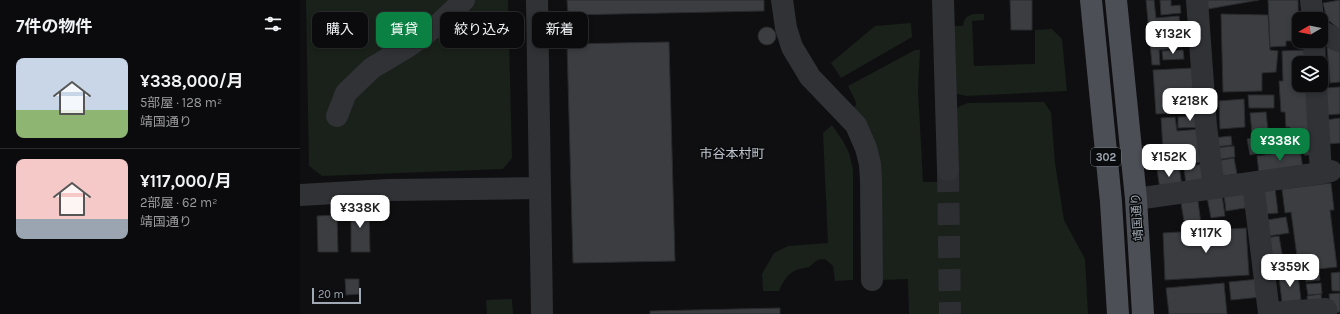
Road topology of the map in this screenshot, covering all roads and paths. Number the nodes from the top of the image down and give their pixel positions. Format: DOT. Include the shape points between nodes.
graph roads {
  1 [pos="464,0"];
  2 [pos="538,0"];
  3 [pos="782,0"];
  4 [pos="943,0"];
  5 [pos="1091,0"];
  6 [pos="1116,0"];
  7 [pos="1197,0"];
  8 [pos="1311,0"];
  9 [pos="1312,12"];
  10 [pos="1328,35"];
  11 [pos="1340,41"];
  12 [pos="1317,92"];
  13 [pos="337,116"];
  14 [pos="948,170"];
  15 [pos="1253,183"];
  16 [pos="540,188"];
  17 [pos="1214,188"];
  18 [pos="300,195"];
  19 [pos="1136,199"];
  20 [pos="872,280"];
  21 [pos="1269,313"];
  22 [pos="542,314"];
  23 [pos="1118,314"];
  24 [pos="1143,314"];
  25 [pos="1326,314"];
  1 -- 13 [label="street" via="415,42 372,68 346,93"];
  2 -- 16 [label="street"];
  3 -- 20 [label="street" via="792,47 810,77 856,125 866,148 871,180"];
  4 -- 14 [label="street"];
  5 -- 23 [label="main road, 302"];
  6 -- 19 [label="main road, 靖国通り / 302"];
  7 -- 17 [label="street" via="1206,126"];
  8 -- 9 [label="street"];
  10 -- 11 [label="street"];
  12 -- 15 [label="street" via="1326,172"];
  15 -- 17 [label="street"];
  15 -- 21 [label="street"];
  16 -- 18 [label="street" via="388,190"];
  16 -- 22 [label="street"];
  17 -- 19 [label="street"];
  19 -- 24 [label="main road, 靖国通り / 302"];
  21 -- 25 [label="street" via="1326,309"];
}
